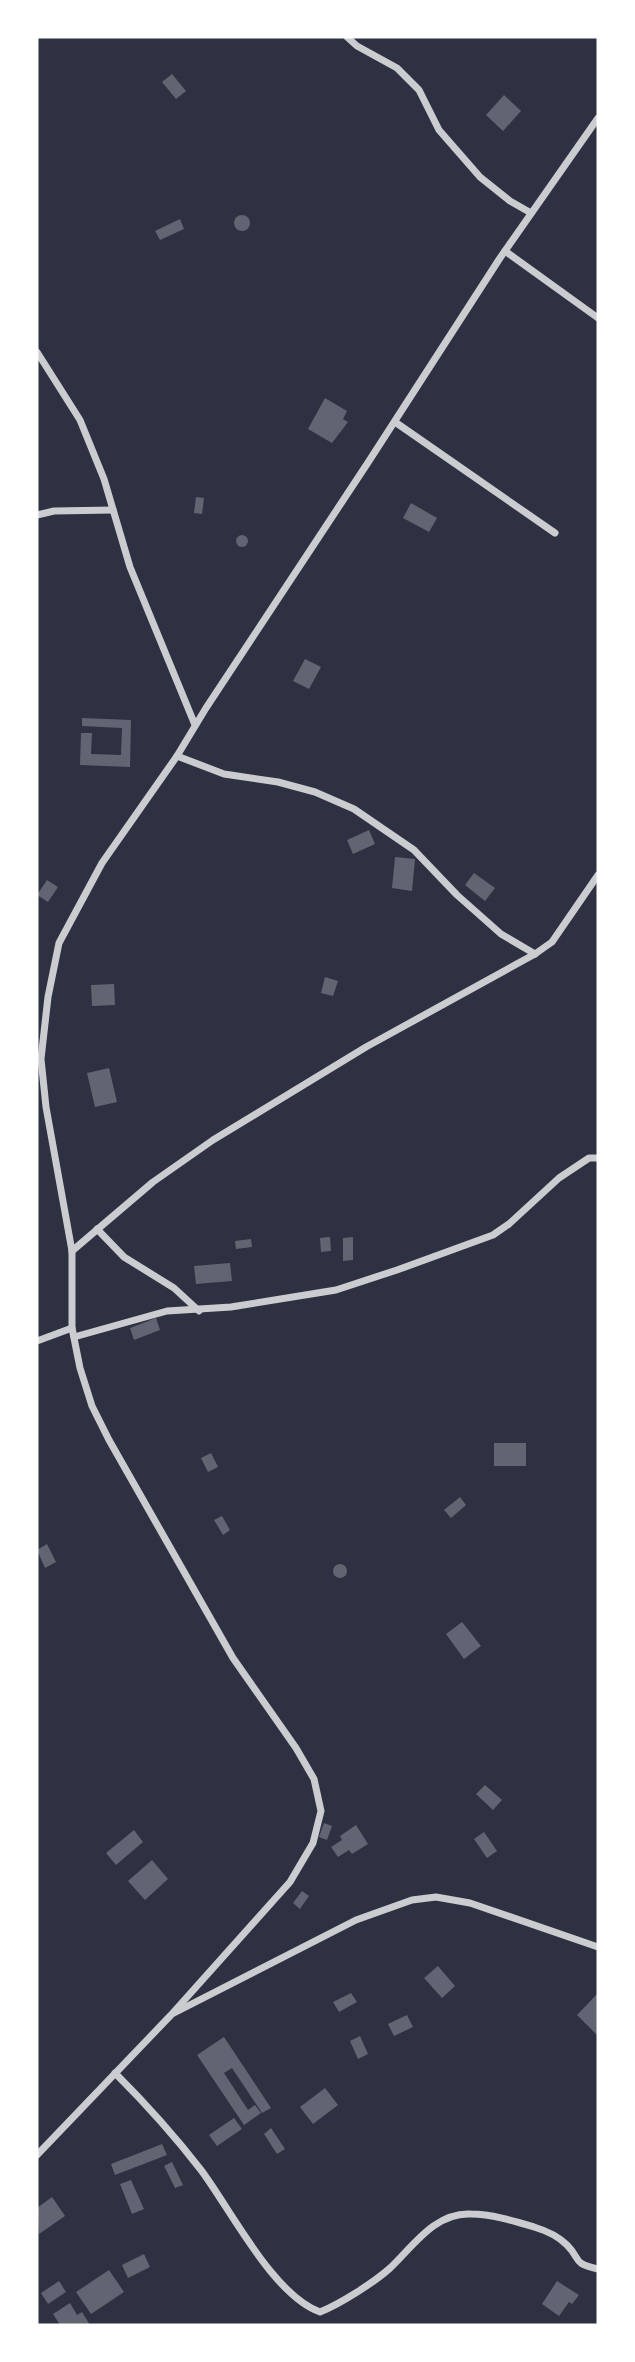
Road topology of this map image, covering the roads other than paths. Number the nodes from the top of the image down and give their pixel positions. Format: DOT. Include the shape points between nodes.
graph roads {
  1 [pos="347,37"];
  2 [pos="598,118"];
  3 [pos="531,212"];
  4 [pos="505,251"];
  5 [pos="598,318"];
  6 [pos="37,352"];
  7 [pos="395,422"];
  8 [pos="113,510"];
  9 [pos="37,516"];
  10 [pos="555,533"];
  11 [pos="195,725"];
  12 [pos="177,756"];
  13 [pos="598,875"];
  14 [pos="535,954"];
  15 [pos="39,1069"];
  16 [pos="598,1158"];
  17 [pos="97,1229"];
  18 [pos="72,1251"];
  19 [pos="199,1311"];
  20 [pos="73,1332"];
  21 [pos="37,1341"];
  22 [pos="598,1947"];
  23 [pos="171,2015"];
  24 [pos="115,2073"];
  25 [pos="38,2152"];
  26 [pos="598,2269"];
  1 -- 3 [label="street" via="397,68 419,90 439,130 480,177"];
  2 -- 3 [label="street"];
  3 -- 4 [label="street"];
  4 -- 5 [label="street"];
  4 -- 7 [label="street"];
  6 -- 8 [label="street" via="80,420"];
  7 -- 10 [label="street"];
  7 -- 11 [label="street"];
  8 -- 9 [label="street" via="54,511"];
  8 -- 11 [label="street" via="130,567"];
  11 -- 12 [label="street"];
  12 -- 14 [label="street" via="224,774 315,792 354,809 414,850 501,934"];
  12 -- 15 [label="street" via="102,863 59,943"];
  13 -- 14 [label="street" via="552,942"];
  14 -- 17 [label="street" via="366,1047 223,1134 153,1182"];
  15 -- 18 [label="street"];
  16 -- 19 [label="street" via="589,1158 559,1178 493,1235 468,1245 336,1290"];
  17 -- 18 [label="street"];
  17 -- 19 [label="street" via="124,1258 174,1288"];
  18 -- 20 [label="street"];
  19 -- 20 [label="street" via="167,1311"];
  20 -- 21 [label="street"];
  20 -- 23 [label="street" via="92,1406 109,1440 233,1658 302,1758 314,1779 321,1811 313,1843 290,1882"];
  22 -- 23 [label="street" via="470,1903 436,1897 412,1899 356,1920"];
  23 -- 24 [label="street"];
  24 -- 25 [label="street"];
  24 -- 26 [label="street" via="164,2123 285,2288 307,2307 320,2312 334,2306 386,2271 429,2229 469,2213 536,2228 568,2245 584,2266"];
}
